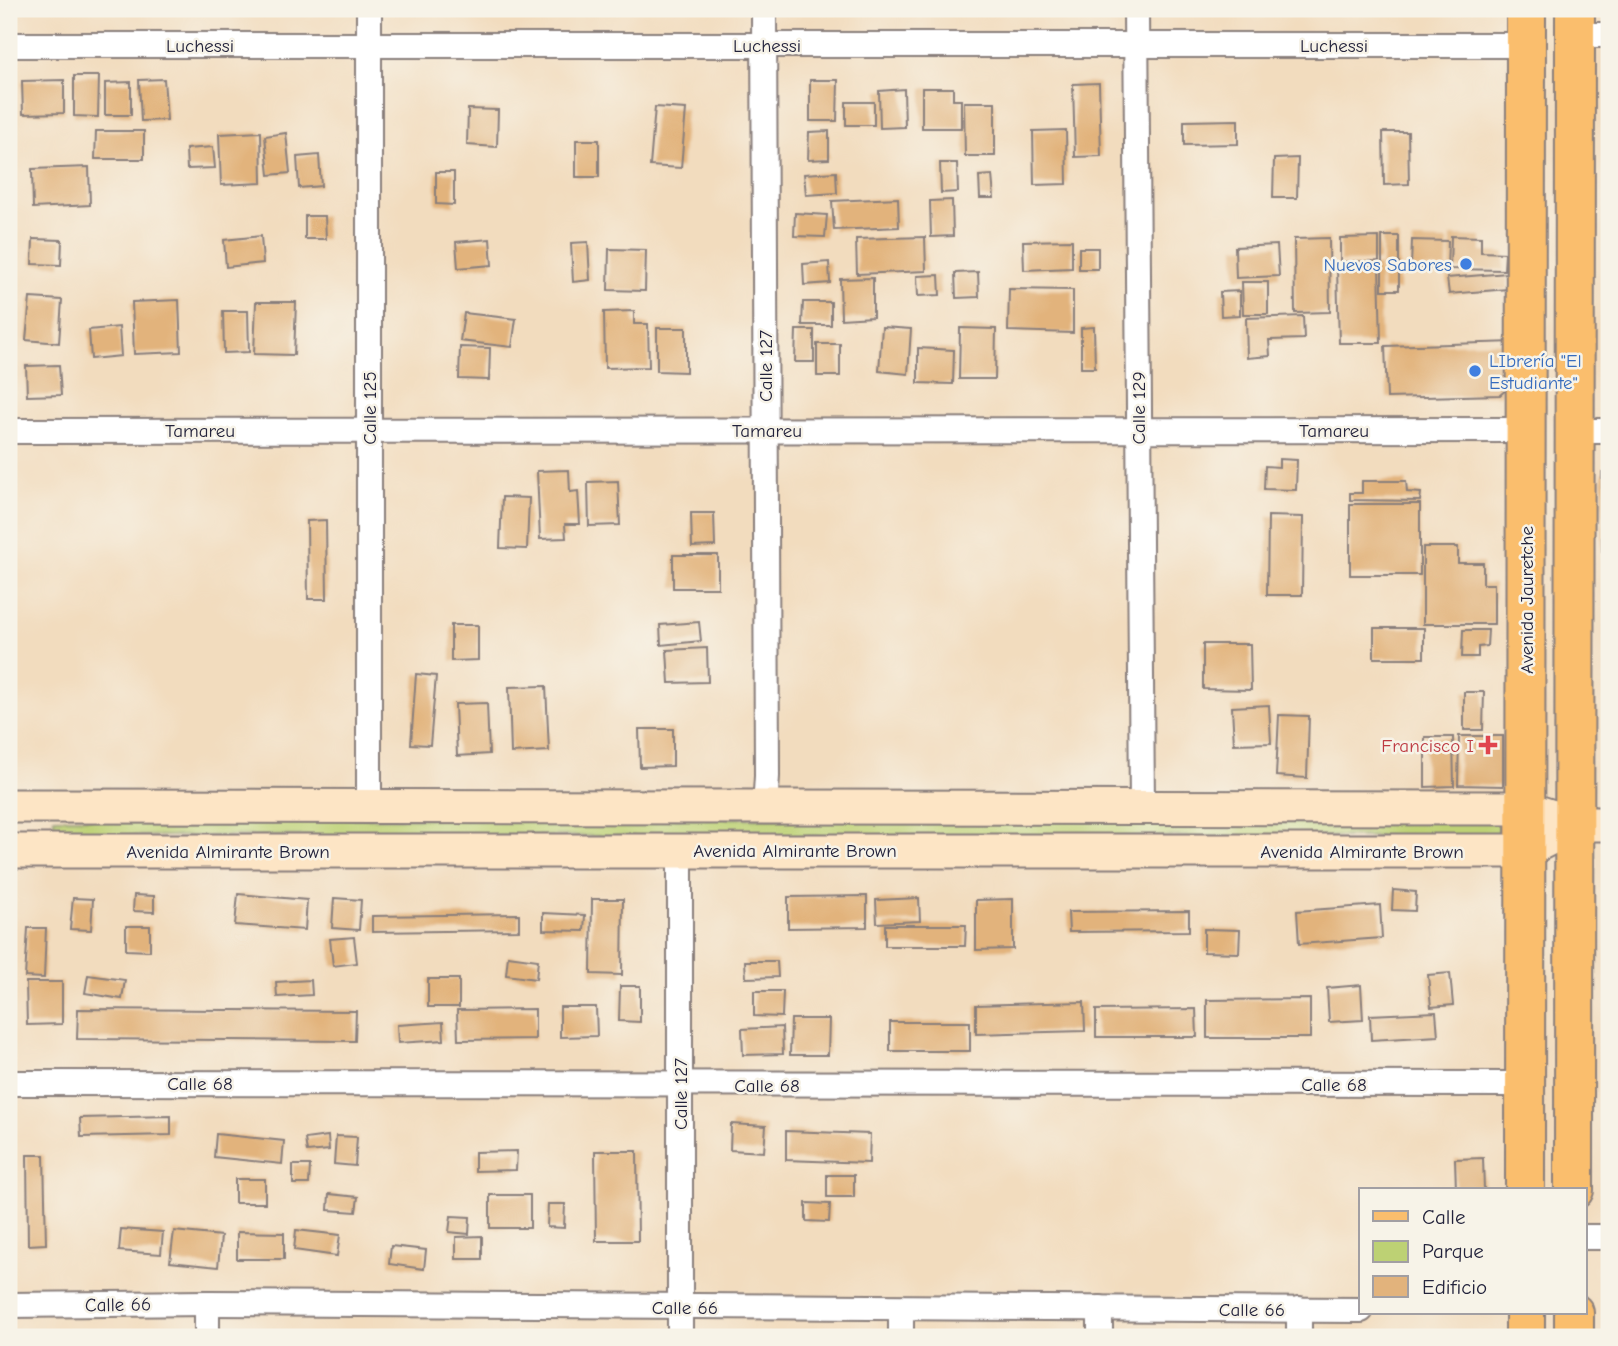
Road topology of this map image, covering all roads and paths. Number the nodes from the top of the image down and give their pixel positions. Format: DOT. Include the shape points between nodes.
graph roads {
  1 [pos="369,9"];
  2 [pos="764,9"];
  3 [pos="1136,9"];
  4 [pos="1586,26"];
  5 [pos="1526,27"];
  6 [pos="9,45"];
  7 [pos="369,45"];
  8 [pos="764,45"];
  9 [pos="1137,45"];
  10 [pos="9,430"];
  11 [pos="369,430"];
  12 [pos="766,430"];
  13 [pos="1138,430"];
  14 [pos="1526,430"];
  15 [pos="1592,431"];
  16 [pos="9,806"];
  17 [pos="369,807"];
  18 [pos="1525,807"];
  19 [pos="765,808"];
  20 [pos="1142,808"];
  21 [pos="1592,824"];
  22 [pos="680,850"];
  23 [pos="9,851"];
  24 [pos="1525,851"];
  25 [pos="9,1083"];
  26 [pos="1525,1084"];
  27 [pos="680,1085"];
  28 [pos="1525,1188"];
  29 [pos="1574,1188"];
  30 [pos="1586,1237"];
  31 [pos="1609,1237"];
  32 [pos="206,1303"];
  33 [pos="9,1305"];
  34 [pos="680,1307"];
  35 [pos="901,1307"];
  36 [pos="1100,1308"];
  37 [pos="1299,1310"];
  38 [pos="1359,1310"];
  39 [pos="1525,1314"];
  40 [pos="1574,1314"];
  41 [pos="207,1337"];
  42 [pos="680,1337"];
  43 [pos="901,1337"];
  44 [pos="1100,1337"];
  45 [pos="1299,1337"];
  46 [pos="1525,1337"];
  47 [pos="1574,1337"];
  1 -- 7 [label="street, Calle 125"];
  2 -- 8 [label="street, Calle 127"];
  3 -- 9 [label="street, Calle 129"];
  4 -- 15 [label="main road"];
  5 -- 9 [label="street, Luchessi"];
  5 -- 14 [label="main road, Avenida Jauretche"];
  6 -- 7 [label="street, Luchessi"];
  7 -- 8 [label="street, Luchessi"];
  7 -- 11 [label="street, Calle 125"];
  8 -- 9 [label="street, Luchessi"];
  8 -- 12 [label="street, Calle 127"];
  9 -- 13 [label="street, Calle 129"];
  10 -- 11 [label="street, Tamareu"];
  11 -- 12 [label="street, Tamareu"];
  11 -- 17 [label="street, Calle 125"];
  12 -- 13 [label="street, Tamareu"];
  12 -- 19 [label="street, Calle 127"];
  13 -- 14 [label="street, Tamareu"];
  13 -- 20 [label="street, Calle 129"];
  14 -- 18 [label="main road, Avenida Jauretche"];
  15 -- 21 [label="main road"];
  16 -- 17 [label="main road"];
  17 -- 19 [label="main road"];
  18 -- 20 [label="main road"];
  18 -- 21 [label="main road"];
  18 -- 24 [label="main road, Avenida Jauretche"];
  19 -- 20 [label="main road"];
  21 -- 24 [label="main road, Avenida Almirante Brown"];
  21 -- 29 [label="main road"];
  22 -- 23 [label="main road, Avenida Almirante Brown"];
  22 -- 24 [label="main road, Avenida Almirante Brown"];
  22 -- 27 [label="street, Calle 127"];
  24 -- 26 [label="main road, Avenida Jauretche"];
  25 -- 27 [label="street, Calle 68"];
  26 -- 27 [label="street, Calle 68"];
  26 -- 28 [label="main road, Avenida Jauretche"];
  27 -- 34 [label="street, Calle 127"];
  30 -- 31 [label="street"];
  32 -- 33 [label="street, Calle 66"];
  32 -- 34 [label="street, Calle 66"];
  32 -- 41 [label="street"];
  34 -- 35 [label="street, Calle 66"];
  34 -- 42 [label="street, Calle 127"];
  35 -- 36 [label="street, Calle 66"];
  35 -- 43 [label="street"];
  36 -- 37 [label="street, Calle 66"];
  36 -- 44 [label="street"];
  37 -- 38 [label="street, Calle 66"];
  37 -- 45 [label="street"];
  39 -- 46 [label="main road"];
  40 -- 47 [label="main road"];
}
